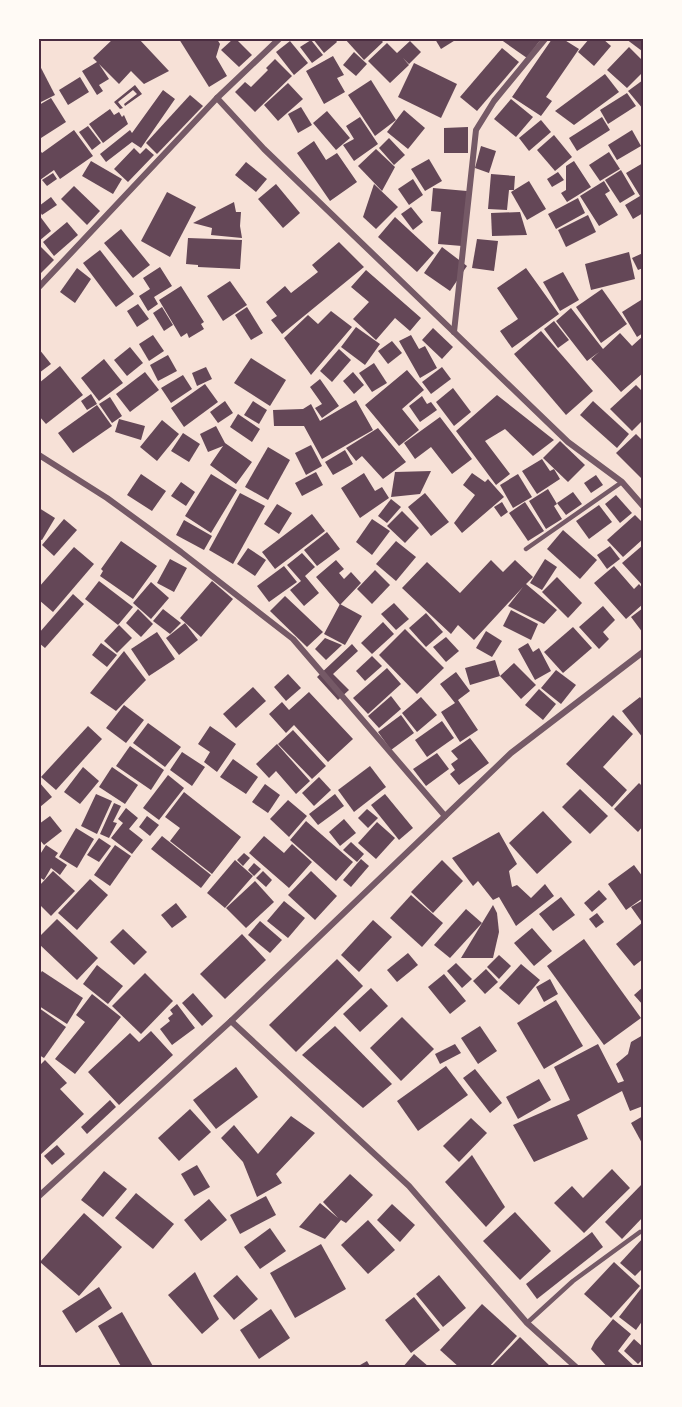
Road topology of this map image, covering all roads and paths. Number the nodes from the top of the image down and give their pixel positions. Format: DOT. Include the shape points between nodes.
graph roads {
  1 [pos="279,39"];
  2 [pos="545,39"];
  3 [pos="217,98"];
  4 [pos="39,287"];
  5 [pos="454,332"];
  6 [pos="39,455"];
  7 [pos="622,482"];
  8 [pos="643,506"];
  9 [pos="526,549"];
  10 [pos="643,652"];
  11 [pos="445,816"];
  12 [pos="231,1021"];
  13 [pos="39,1196"];
  14 [pos="640,1232"];
  15 [pos="527,1323"];
  16 [pos="577,1368"];
  1 -- 3 [label="street"];
  2 -- 5 [label="street" via="494,101 476,130"];
  3 -- 4 [label="street"];
  3 -- 5 [label="street" via="264,149"];
  5 -- 7 [label="street" via="568,441"];
  6 -- 11 [label="street" via="125,512 293,639"];
  7 -- 8 [label="street"];
  7 -- 9 [label="lane"];
  10 -- 11 [label="street" via="511,753"];
  11 -- 12 [label="street"];
  12 -- 13 [label="street"];
  12 -- 15 [label="street" via="410,1186"];
  14 -- 15 [label="lane" via="573,1281"];
  15 -- 16 [label="street"];
}
